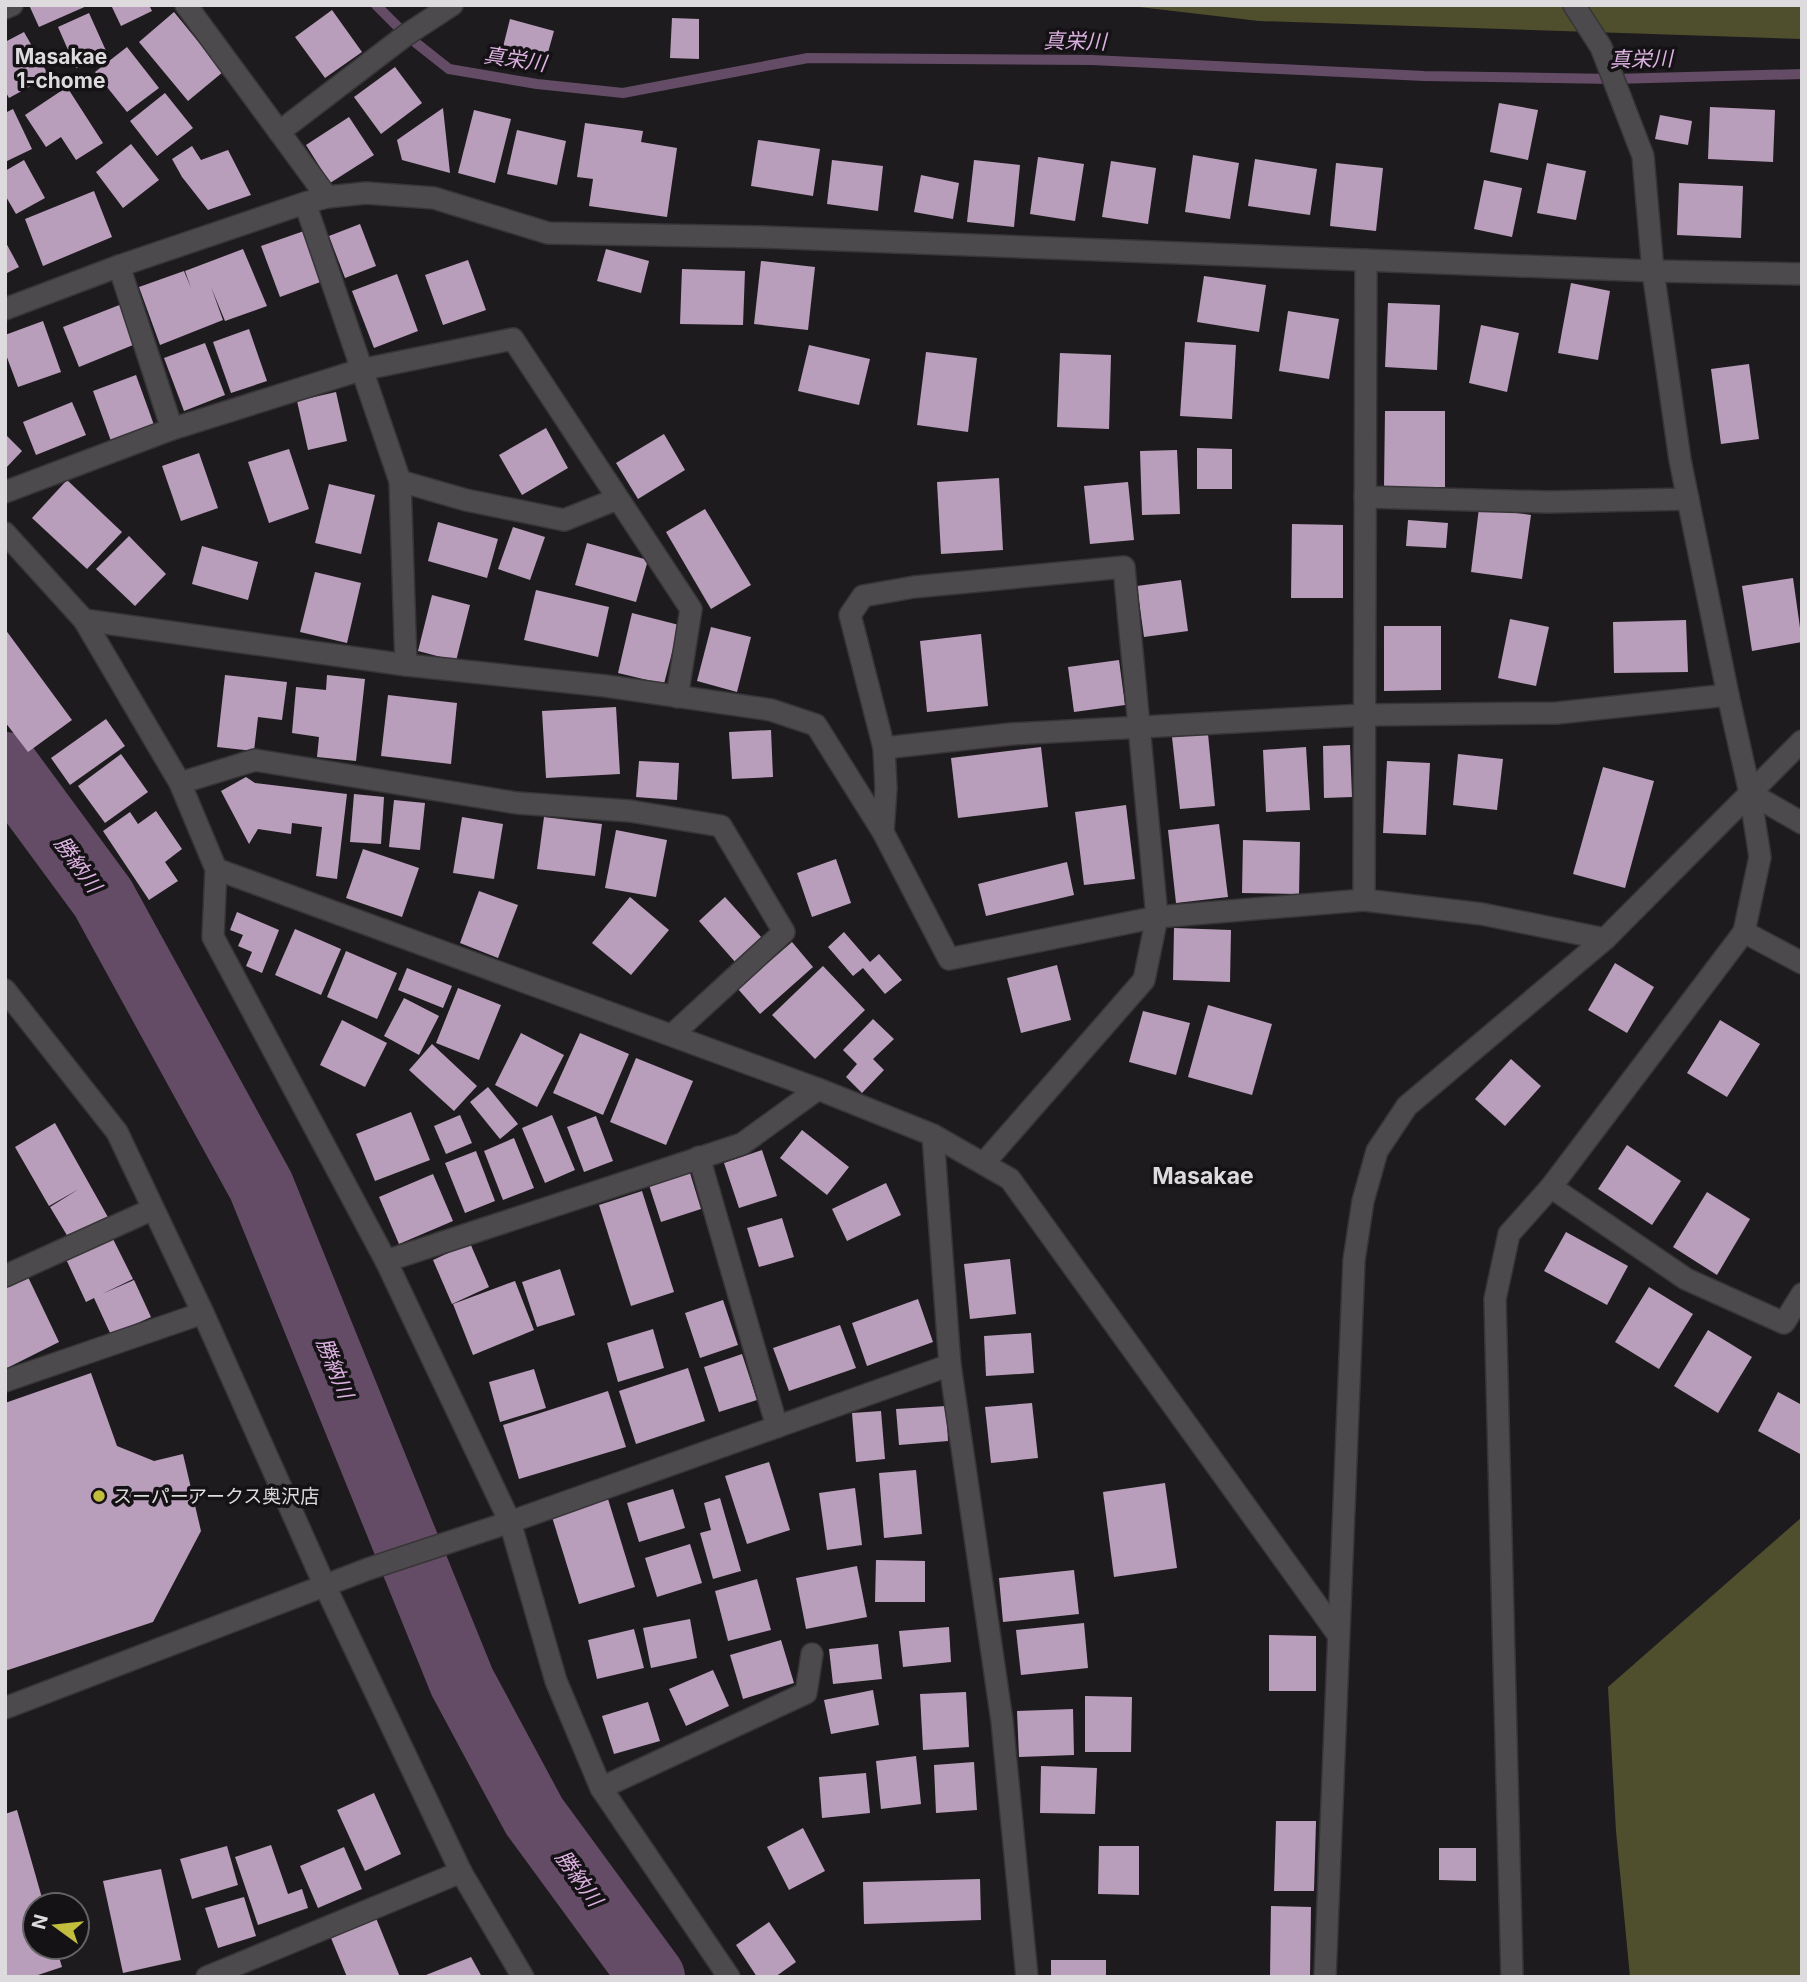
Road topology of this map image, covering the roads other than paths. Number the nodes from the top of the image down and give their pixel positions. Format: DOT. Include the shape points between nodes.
graph roads {
  1 [pos="12,5"];
  2 [pos="186,5"];
  3 [pos="452,5"];
  4 [pos="1574,5"];
  5 [pos="5,8"];
  6 [pos="279,132"];
  7 [pos="327,197"];
  8 [pos="305,203"];
  9 [pos="1366,260"];
  10 [pos="119,266"];
  11 [pos="1653,271"];
  12 [pos="1802,274"];
  13 [pos="5,309"];
  14 [pos="360,370"];
  15 [pos="172,429"];
  16 [pos="400,481"];
  17 [pos="5,492"];
  18 [pos="1365,497"];
  19 [pos="617,499"];
  20 [pos="1688,499"];
  21 [pos="5,533"];
  22 [pos="84,620"];
  23 [pos="406,665"];
  24 [pos="1728,695"];
  25 [pos="677,697"];
  26 [pos="1364,715"];
  27 [pos="1140,728"];
  28 [pos="1802,741"];
  29 [pos="884,748"];
  30 [pos="180,783"];
  31 [pos="1750,793"];
  32 [pos="1802,823"];
  33 [pos="883,832"];
  34 [pos="216,869"];
  35 [pos="1364,900"];
  36 [pos="1157,917"];
  37 [pos="1744,932"];
  38 [pos="1605,939"];
  39 [pos="1802,963"];
  40 [pos="5,990"];
  41 [pos="672,1035"];
  42 [pos="817,1089"];
  43 [pos="933,1135"];
  44 [pos="699,1157"];
  45 [pos="984,1163"];
  46 [pos="1551,1187"];
  47 [pos="153,1209"];
  48 [pos="386,1261"];
  49 [pos="5,1276"];
  50 [pos="1802,1294"];
  51 [pos="203,1313"];
  52 [pos="950,1365"];
  53 [pos="5,1381"];
  54 [pos="777,1427"];
  55 [pos="502,1524"];
  56 [pos="325,1586"];
  57 [pos="1338,1633"];
  58 [pos="812,1654"];
  59 [pos="5,1707"];
  60 [pos="601,1788"];
  61 [pos="461,1872"];
  62 [pos="207,1977"];
  63 [pos="523,1977"];
  64 [pos="729,1977"];
  65 [pos="1027,1977"];
  66 [pos="1325,1977"];
  67 [pos="1513,1977"];
  1 -- 5 [label="street"];
  2 -- 6 [label="street"];
  3 -- 6 [label="street"];
  4 -- 11 [label="street" via="1601,47 1643,156"];
  6 -- 7 [label="street"];
  7 -- 8 [label="street"];
  7 -- 9 [label="street" via="366,192 434,198 548,233"];
  8 -- 10 [label="street"];
  8 -- 14 [label="street"];
  9 -- 11 [label="street"];
  9 -- 18 [label="street"];
  10 -- 13 [label="street"];
  10 -- 15 [label="street"];
  11 -- 12 [label="street"];
  11 -- 20 [label="street"];
  14 -- 15 [label="street"];
  14 -- 16 [label="street"];
  14 -- 19 [label="street" via="513,340"];
  15 -- 17 [label="street"];
  16 -- 19 [label="street" via="564,520"];
  16 -- 23 [label="street"];
  18 -- 20 [label="street" via="1548,502"];
  18 -- 26 [label="street"];
  19 -- 25 [label="street" via="691,609"];
  20 -- 24 [label="street"];
  21 -- 22 [label="street"];
  22 -- 23 [label="street"];
  22 -- 30 [label="street"];
  23 -- 25 [label="street"];
  24 -- 26 [label="street" via="1557,713"];
  24 -- 31 [label="street"];
  25 -- 33 [label="street" via="772,710 816,725"];
  26 -- 27 [label="street"];
  26 -- 35 [label="street"];
  27 -- 29 [label="street" via="1012,734"];
  27 -- 29 [label="street" via="1124,567 863,596 850,615"];
  27 -- 36 [label="street"];
  28 -- 31 [label="street"];
  29 -- 33 [label="street"];
  30 -- 34 [label="street"];
  30 -- 41 [label="street" via="255,760 517,803 630,811 721,825 784,932"];
  31 -- 32 [label="street"];
  31 -- 37 [label="street" via="1760,857"];
  31 -- 38 [label="street"];
  33 -- 36 [label="street" via="949,959"];
  34 -- 41 [label="street"];
  34 -- 48 [label="street" via="213,937"];
  35 -- 36 [label="street"];
  35 -- 38 [label="street" via="1482,914"];
  36 -- 45 [label="street" via="1144,980"];
  37 -- 39 [label="street"];
  37 -- 46 [label="street"];
  38 -- 57 [label="street" via="1407,1106 1377,1151 1363,1200 1354,1260"];
  40 -- 47 [label="street" via="117,1132"];
  41 -- 42 [label="street"];
  42 -- 43 [label="street"];
  42 -- 44 [label="street" via="741,1144"];
  43 -- 45 [label="street"];
  43 -- 52 [label="street"];
  44 -- 48 [label="street"];
  44 -- 54 [label="street"];
  45 -- 57 [label="street" via="1010,1179"];
  46 -- 50 [label="street" via="1686,1279 1784,1323"];
  46 -- 67 [label="street" via="1509,1234 1495,1299"];
  47 -- 49 [label="street"];
  47 -- 51 [label="street"];
  48 -- 55 [label="street"];
  51 -- 53 [label="street"];
  51 -- 56 [label="street"];
  52 -- 54 [label="street"];
  52 -- 65 [label="street" via="1002,1721"];
  54 -- 55 [label="street"];
  55 -- 56 [label="street"];
  55 -- 60 [label="street" via="556,1681"];
  56 -- 59 [label="street"];
  56 -- 61 [label="street"];
  57 -- 66 [label="street"];
  58 -- 60 [label="street" via="806,1693"];
  60 -- 64 [label="street"];
  61 -- 62 [label="street"];
  61 -- 63 [label="street"];
}
